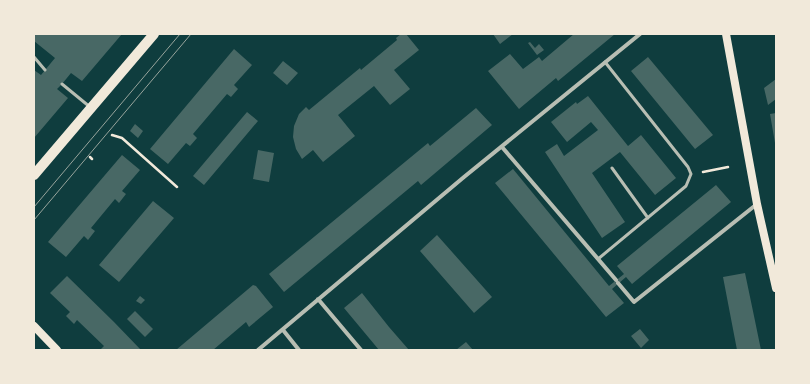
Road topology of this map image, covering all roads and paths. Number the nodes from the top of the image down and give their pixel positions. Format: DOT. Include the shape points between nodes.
graph roads {
  1 [pos="154,34"];
  2 [pos="640,34"];
  3 [pos="726,34"];
  4 [pos="34,57"];
  5 [pos="605,62"];
  6 [pos="45,70"];
  7 [pos="62,84"];
  8 [pos="91,108"];
  9 [pos="112,135"];
  10 [pos="502,147"];
  11 [pos="728,167"];
  12 [pos="612,168"];
  13 [pos="703,172"];
  14 [pos="35,174"];
  15 [pos="177,187"];
  16 [pos="757,204"];
  17 [pos="648,218"];
  18 [pos="598,259"];
  19 [pos="776,288"];
  20 [pos="318,299"];
  21 [pos="34,326"];
  22 [pos="283,330"];
  23 [pos="57,350"];
  24 [pos="258,350"];
  25 [pos="299,350"];
  26 [pos="360,350"];
  1 -- 8 [label="main road"];
  2 -- 5 [label="street"];
  3 -- 16 [label="main road"];
  4 -- 6 [label="lane"];
  5 -- 10 [label="street"];
  5 -- 17 [label="lane" via="688,167 690,174 686,186"];
  7 -- 8 [label="lane"];
  8 -- 14 [label="main road"];
  9 -- 15 [label="path" via="122,138"];
  10 -- 18 [label="street"];
  10 -- 20 [label="street"];
  11 -- 13 [label="path"];
  12 -- 17 [label="lane"];
  16 -- 18 [label="street" via="634,302"];
  16 -- 19 [label="main road"];
  17 -- 18 [label="lane"];
  20 -- 22 [label="street"];
  20 -- 26 [label="street"];
  21 -- 23 [label="main road"];
  22 -- 24 [label="street"];
  22 -- 25 [label="street"];
}
